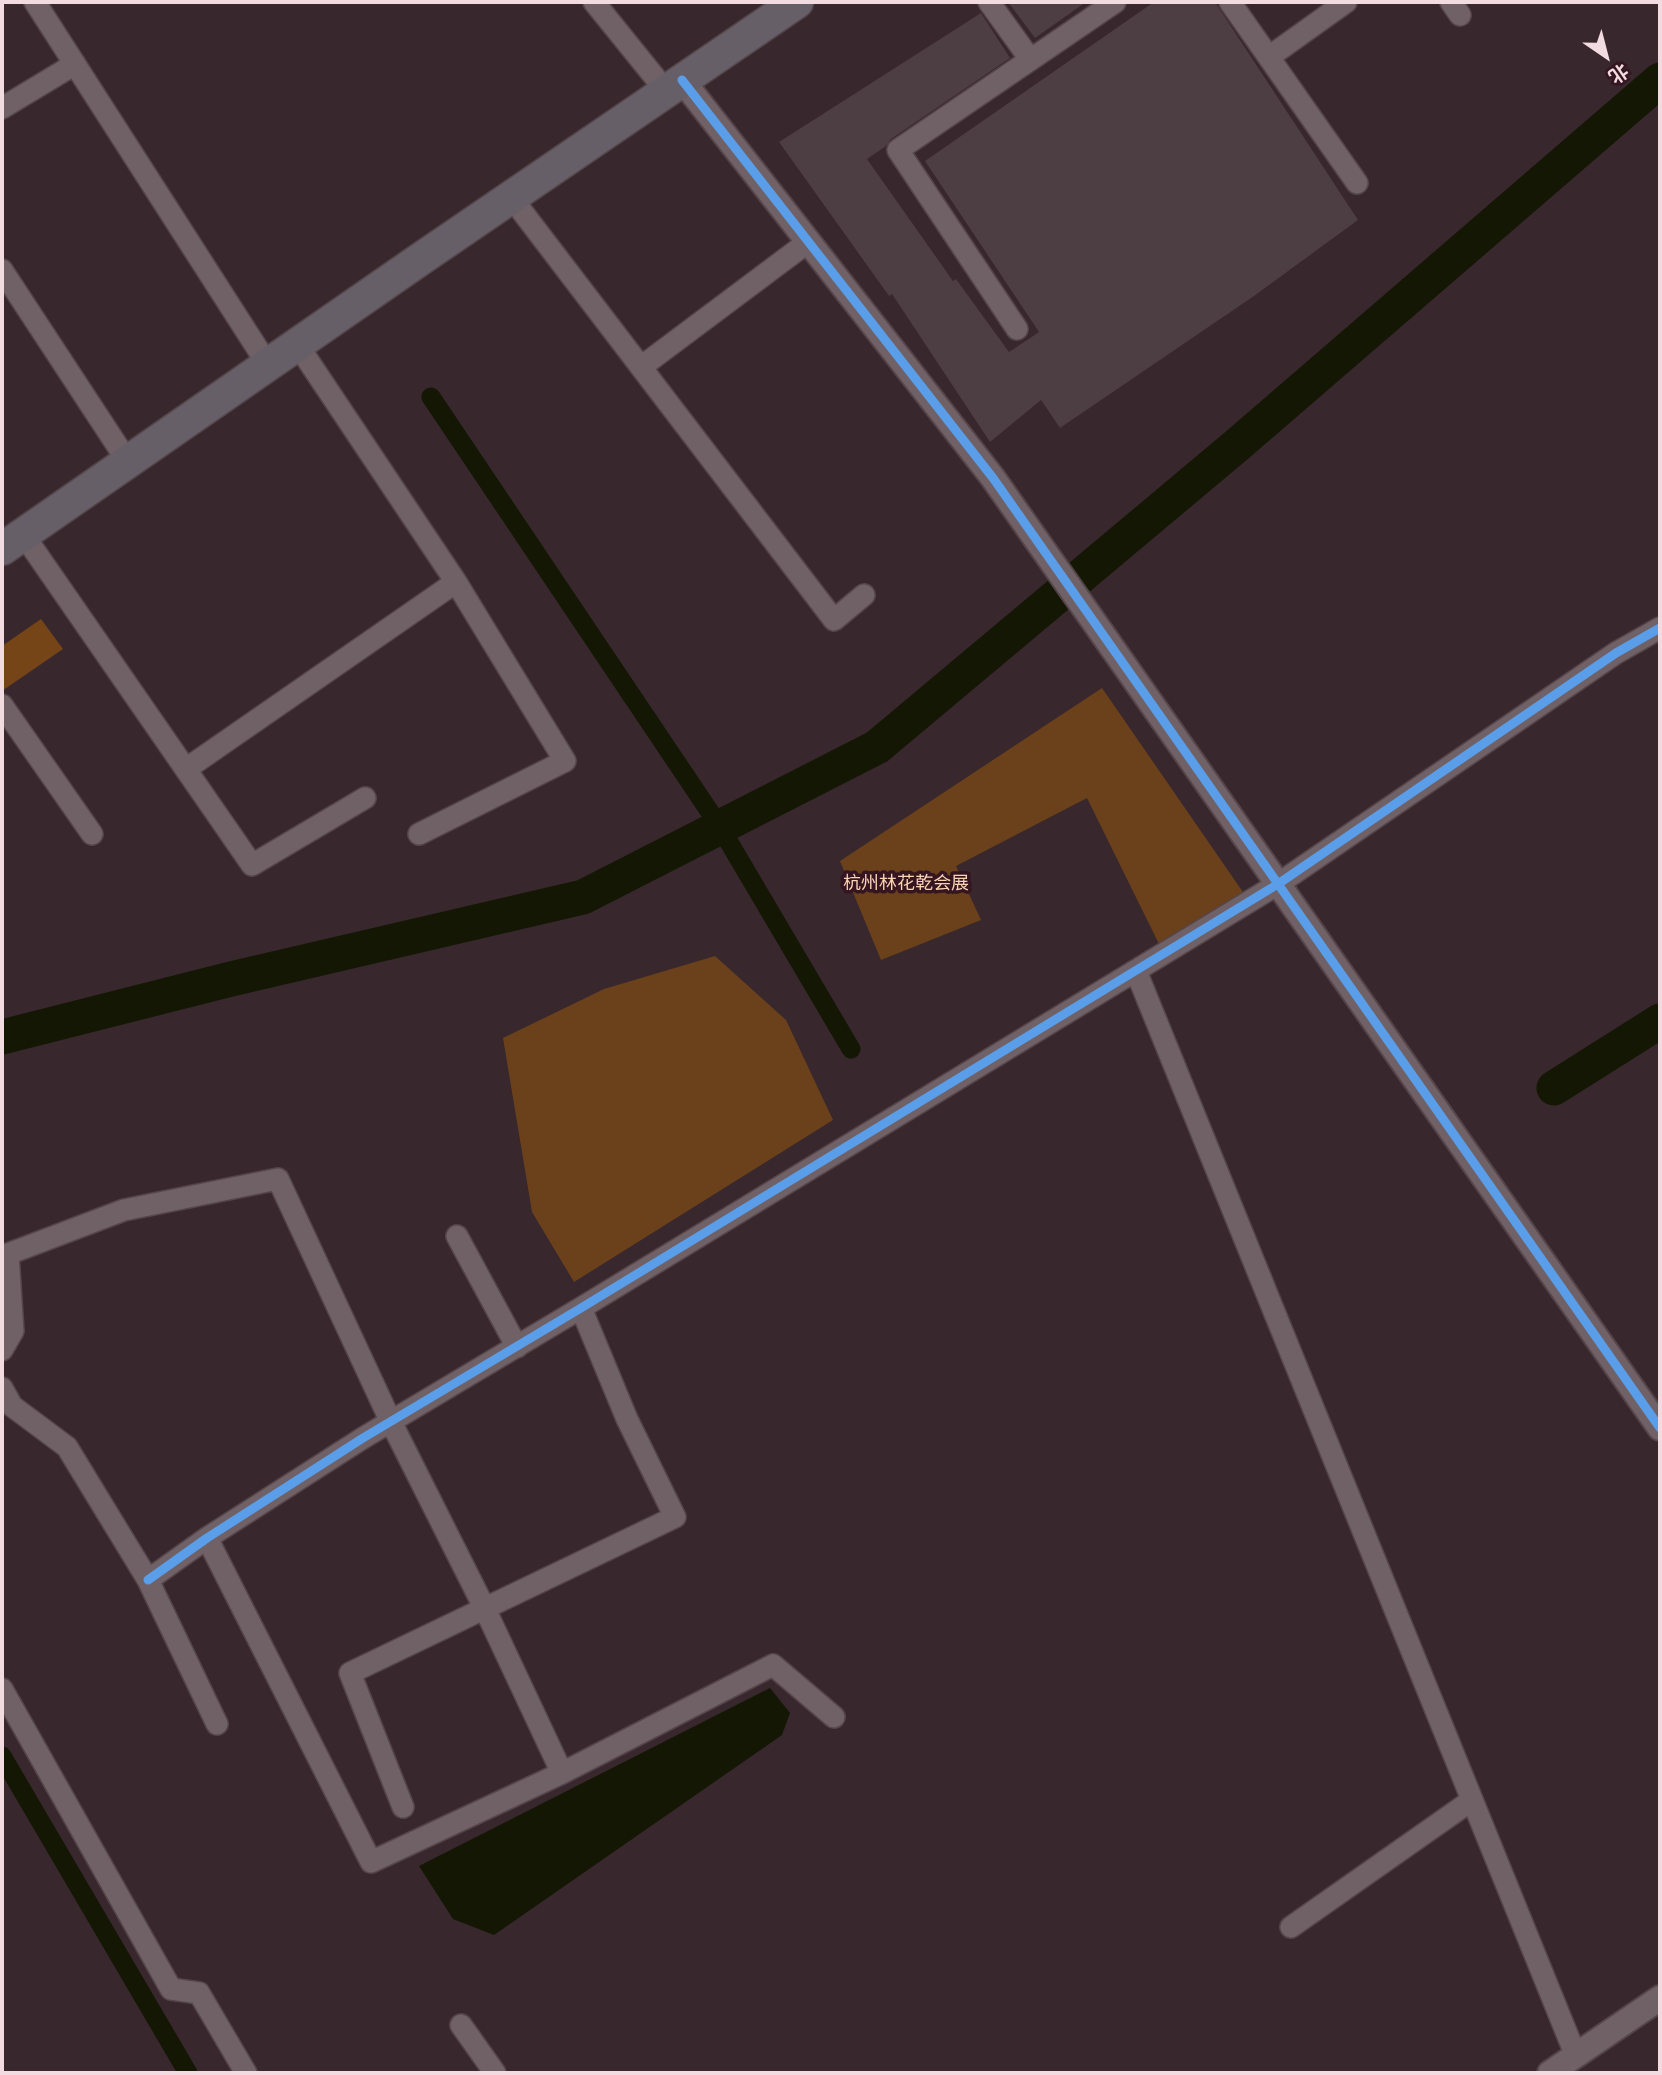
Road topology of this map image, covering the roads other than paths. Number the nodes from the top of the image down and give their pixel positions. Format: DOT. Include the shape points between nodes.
graph roads {
  1 [pos="36,2"];
  2 [pos="594,2"];
  3 [pos="797,2"];
  4 [pos="989,2"];
  5 [pos="1115,2"];
  6 [pos="1230,2"];
  7 [pos="1346,2"];
  8 [pos="1269,57"];
  9 [pos="1030,59"];
  10 [pos="75,64"];
  11 [pos="674,86"];
  12 [pos="2,108"];
  13 [pos="1357,183"];
  14 [pos="511,197"];
  15 [pos="808,242"];
  16 [pos="2,270"];
  17 [pos="1017,329"];
  18 [pos="297,344"];
  19 [pos="268,365"];
  20 [pos="640,367"];
  21 [pos="128,462"];
  22 [pos="12,542"];
  23 [pos="456,582"];
  24 [pos="864,595"];
  25 [pos="1660,628"];
  26 [pos="2,705"];
  27 [pos="186,769"];
  28 [pos="365,798"];
  29 [pos="92,834"];
  30 [pos="419,834"];
  31 [pos="1278,884"];
  32 [pos="1136,971"];
  33 [pos="457,1236"];
  34 [pos="581,1308"];
  35 [pos="517,1347"];
  36 [pos="2,1350"];
  37 [pos="2,1388"];
  38 [pos="391,1422"];
  39 [pos="1660,1428"];
  40 [pos="207,1538"];
  41 [pos="148,1580"];
  42 [pos="485,1609"];
  43 [pos="2,1689"];
  44 [pos="834,1717"];
  45 [pos="217,1724"];
  46 [pos="562,1773"];
  47 [pos="1472,1800"];
  48 [pos="403,1807"];
  49 [pos="1291,1927"];
  50 [pos="1660,1998"];
  51 [pos="461,2025"];
  52 [pos="1576,2056"];
  53 [pos="246,2073"];
  54 [pos="495,2073"];
  55 [pos="1550,2073"];
  1 -- 10 [label="street"];
  2 -- 11 [label="street"];
  3 -- 11 [label="main road"];
  4 -- 9 [label="street"];
  5 -- 9 [label="street"];
  6 -- 8 [label="street"];
  7 -- 8 [label="street"];
  8 -- 13 [label="street"];
  9 -- 17 [label="street" via="898,150"];
  10 -- 12 [label="street"];
  10 -- 19 [label="street"];
  11 -- 14 [label="main road"];
  11 -- 15 [label="street"];
  14 -- 18 [label="main road"];
  14 -- 20 [label="street"];
  15 -- 20 [label="street"];
  15 -- 31 [label="street" via="993,478"];
  16 -- 21 [label="street"];
  18 -- 19 [label="main road"];
  18 -- 23 [label="street"];
  19 -- 21 [label="main road"];
  20 -- 24 [label="street" via="834,620"];
  21 -- 22 [label="main road"];
  22 -- 27 [label="street"];
  23 -- 27 [label="street"];
  23 -- 30 [label="street" via="565,761"];
  25 -- 31 [label="street" via="1616,653"];
  26 -- 29 [label="street"];
  27 -- 28 [label="street" via="253,865"];
  31 -- 32 [label="street"];
  31 -- 39 [label="street"];
  32 -- 34 [label="street"];
  32 -- 47 [label="street"];
  33 -- 35 [label="street"];
  34 -- 35 [label="street"];
  34 -- 42 [label="street" via="627,1419 675,1517"];
  35 -- 38 [label="street"];
  36 -- 38 [label="street" via="13,1331 8,1254 124,1210 278,1179"];
  37 -- 41 [label="street" via="12,1406 67,1447"];
  38 -- 40 [label="street"];
  38 -- 42 [label="street"];
  40 -- 41 [label="street"];
  40 -- 46 [label="street" via="371,1862"];
  41 -- 45 [label="street"];
  42 -- 46 [label="street"];
  42 -- 48 [label="street" via="350,1673"];
  43 -- 53 [label="street" via="171,1989 199,1993"];
  44 -- 46 [label="street" via="773,1665"];
  47 -- 49 [label="street"];
  47 -- 52 [label="street"];
  50 -- 52 [label="street"];
  51 -- 54 [label="street"];
  52 -- 55 [label="street"];
}
